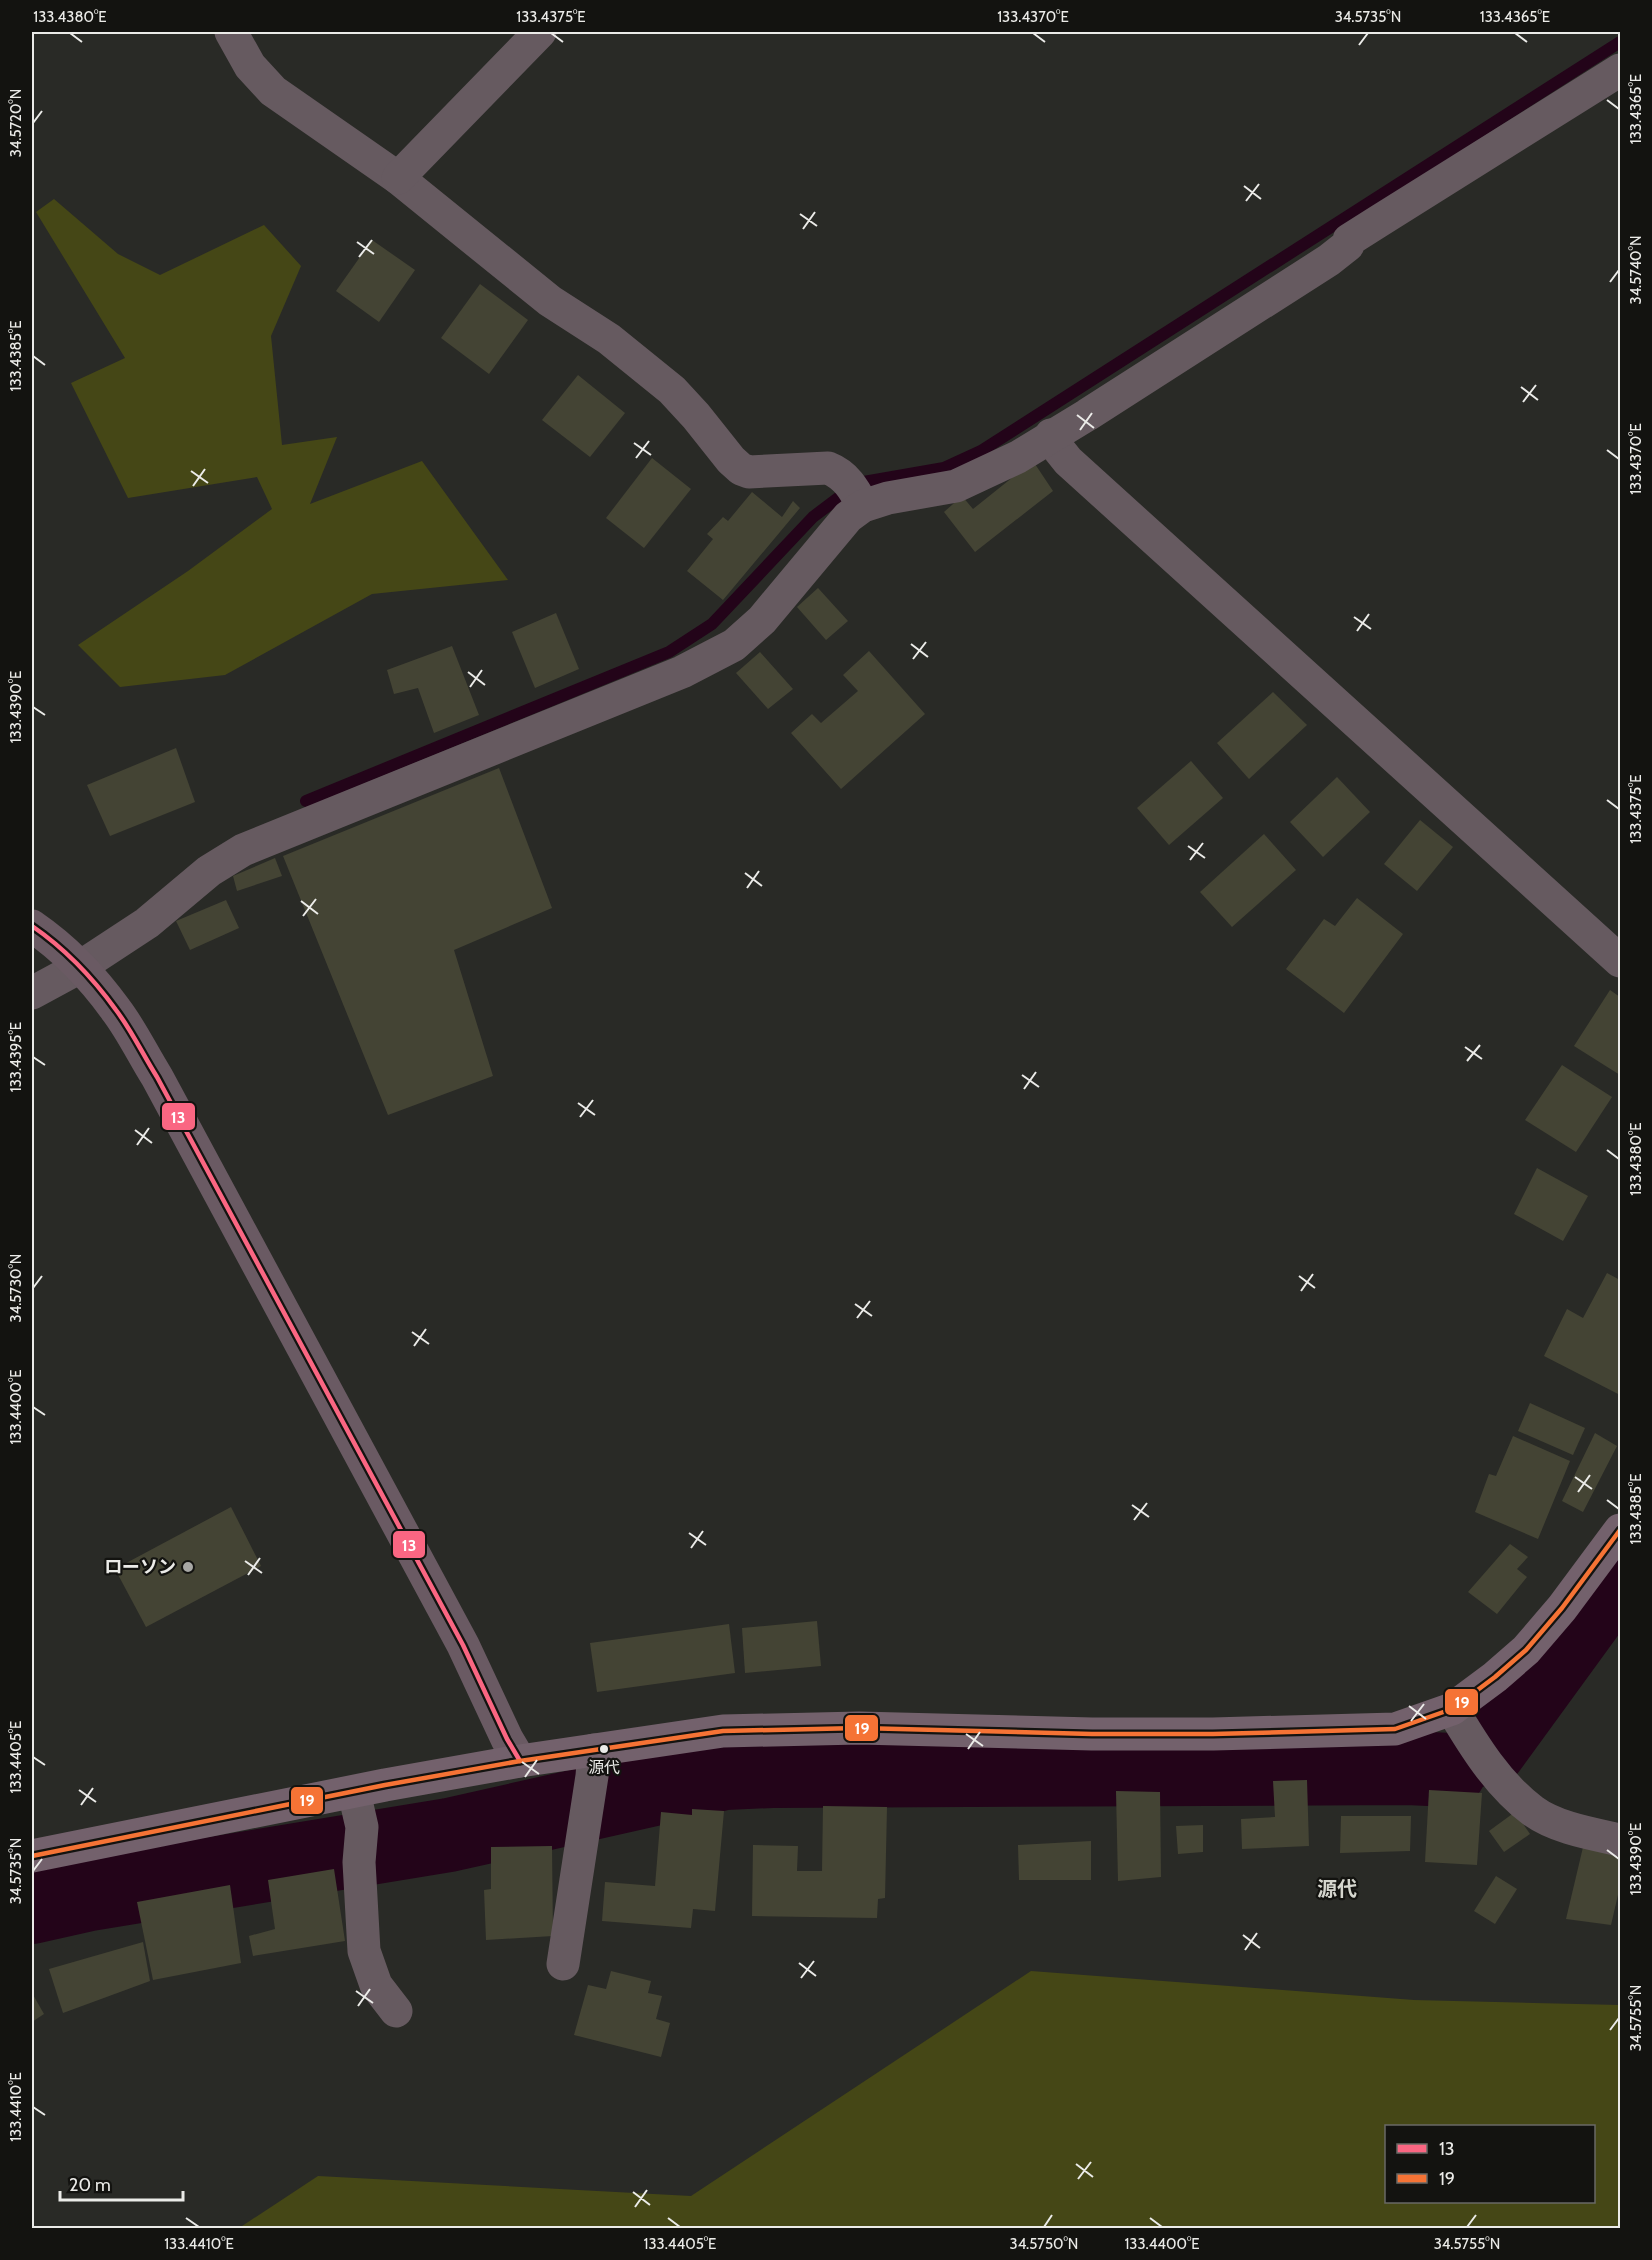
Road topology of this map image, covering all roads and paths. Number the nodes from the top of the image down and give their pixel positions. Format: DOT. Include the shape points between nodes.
graph roads {
  1 [pos="231,32"];
  2 [pos="540,32"];
  3 [pos="1620,70"];
  4 [pos="398,178"];
  5 [pos="1051,435"];
  6 [pos="856,494"];
  7 [pos="32,926"];
  8 [pos="1620,961"];
  9 [pos="80,967"];
  10 [pos="32,993"];
  11 [pos="1620,1530"];
  12 [pos="1452,1709"];
  13 [pos="594,1750"];
  14 [pos="520,1761"];
  15 [pos="354,1792"];
  16 [pos="1620,1840"];
  17 [pos="32,1856"];
  18 [pos="563,1964"];
  19 [pos="396,2012"];
  1 -- 4 [label="street" via="250,66 273,91"];
  2 -- 4 [label="street"];
  3 -- 5 [label="street" via="1349,240 1329,260"];
  4 -- 6 [label="street" via="550,301 609,339 672,390 741,469 749,472 828,468 838,472"];
  5 -- 6 [label="street" via="1018,457 956,486 888,498"];
  5 -- 8 [label="street" via="1068,461"];
  6 -- 9 [label="street" via="848,517 762,620 734,645 682,672 243,850 209,871 147,923"];
  7 -- 9 [label="main road"];
  9 -- 10 [label="street"];
  9 -- 14 [label="main road" via="117,1010 157,1077 463,1645"];
  11 -- 12 [label="main road" via="1526,1650"];
  12 -- 13 [label="main road" via="1395,1729 1202,1734 757,1730 723,1731"];
  12 -- 16 [label="street" via="1500,1779 1533,1811 1572,1829"];
  13 -- 14 [label="main road"];
  13 -- 18 [label="street"];
  14 -- 15 [label="main road"];
  15 -- 17 [label="main road"];
  15 -- 19 [label="street" via="362,1827 359,1852 364,1951 376,1985"];
}
